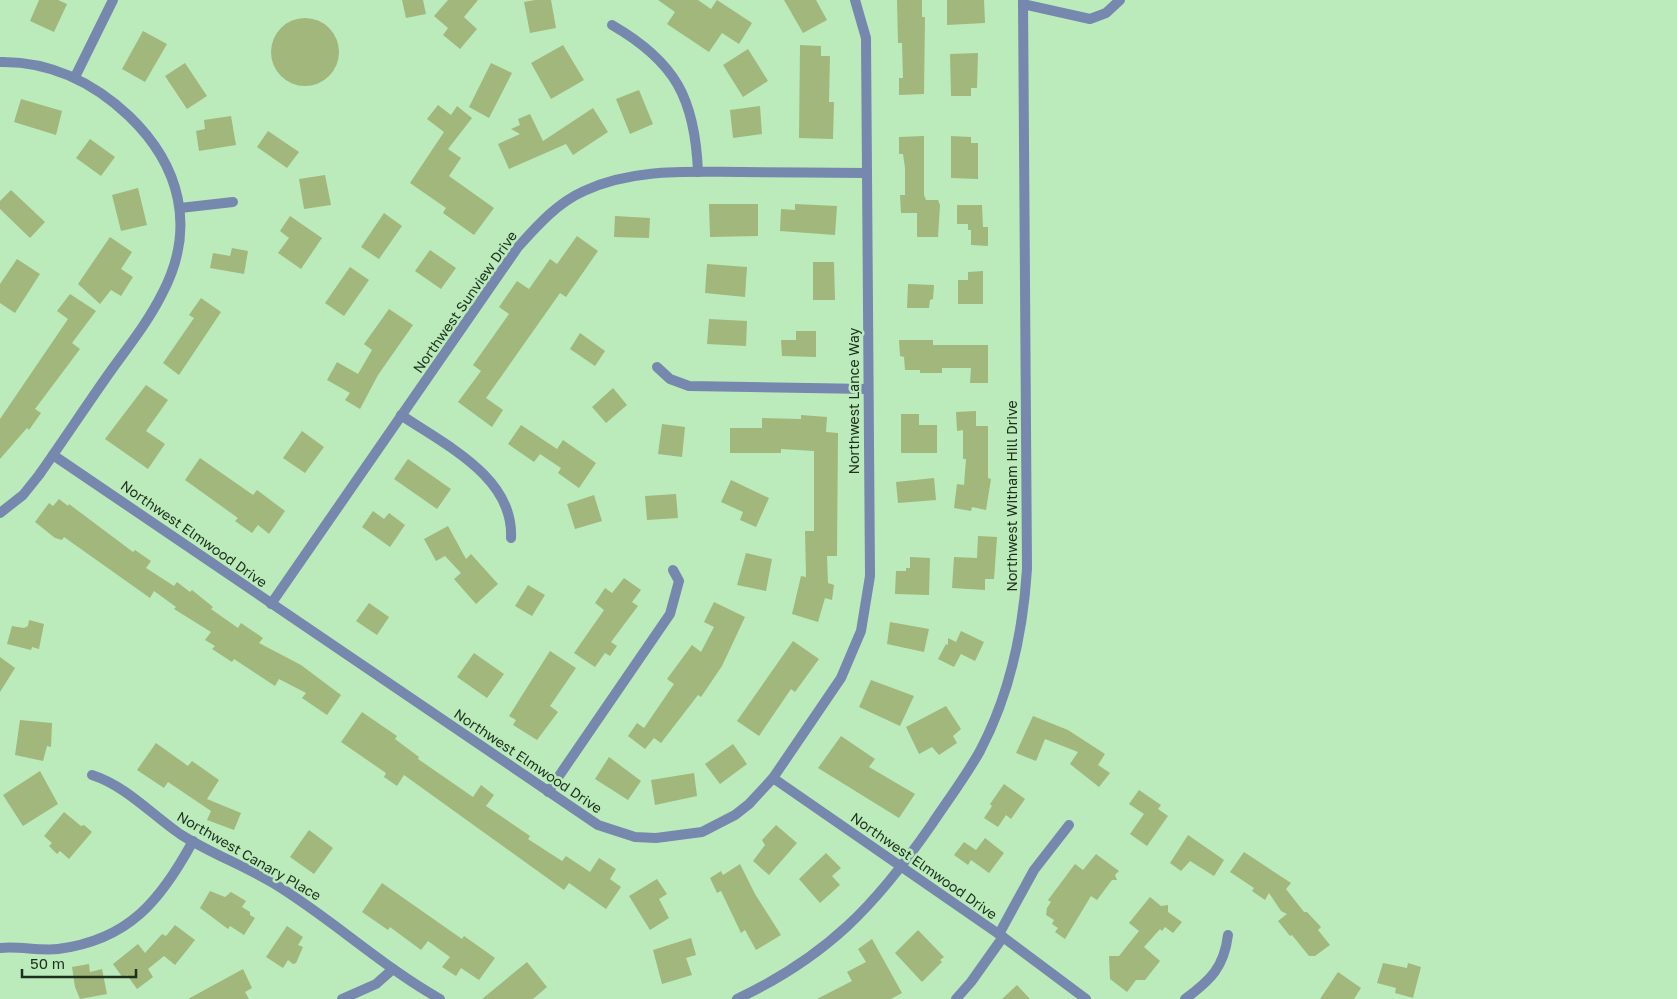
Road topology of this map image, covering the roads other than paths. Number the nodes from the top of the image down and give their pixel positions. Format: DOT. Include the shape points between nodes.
graph roads {
  1 [pos="113,0"];
  2 [pos="855,0"];
  3 [pos="1120,0"];
  4 [pos="1023,2"];
  5 [pos="612,25"];
  6 [pos="0,62"];
  7 [pos="75,77"];
  8 [pos="698,172"];
  9 [pos="867,173"];
  10 [pos="233,202"];
  11 [pos="180,208"];
  12 [pos="657,367"];
  13 [pos="868,389"];
  14 [pos="401,415"];
  15 [pos="53,455"];
  16 [pos="0,513"];
  17 [pos="511,538"];
  18 [pos="673,570"];
  19 [pos="271,604"];
  20 [pos="92,776"];
  21 [pos="773,778"];
  22 [pos="548,792"];
  23 [pos="1069,825"];
  24 [pos="193,841"];
  25 [pos="902,867"];
  26 [pos="1228,935"];
  27 [pos="1001,936"];
  28 [pos="0,948"];
  29 [pos="392,969"];
  30 [pos="342,999"];
  31 [pos="440,999"];
  32 [pos="737,999"];
  33 [pos="956,999"];
  34 [pos="1086,999"];
  35 [pos="1185,999"];
  1 -- 7 [label="street"];
  2 -- 9 [label="street, Northwest Lance Way" via="866,38"];
  3 -- 4 [label="street" via="1106,13 1090,19"];
  4 -- 25 [label="street, Northwest Witham Hill Drive" via="1025,603 1012,671 998,713 964,777"];
  5 -- 8 [label="street" via="655,54 680,88 695,132"];
  6 -- 7 [label="street" via="34,64"];
  7 -- 11 [label="street" via="119,107 156,146 176,187"];
  8 -- 9 [label="street, Northwest Sunview Drive"];
  8 -- 14 [label="street, Northwest Sunview Drive" via="640,174 583,191 562,203 518,248"];
  9 -- 13 [label="street, Northwest Lance Way"];
  10 -- 11 [label="street"];
  11 -- 15 [label="street" via="179,247 163,293"];
  12 -- 13 [label="street" via="670,379 689,386"];
  13 -- 21 [label="street, Northwest Lance Way" via="870,576 861,631 841,678"];
  14 -- 17 [label="street" via="494,484 510,518"];
  14 -- 19 [label="street, Northwest Sunview Drive"];
  15 -- 16 [label="street" via="23,495"];
  15 -- 19 [label="street, Northwest Elmwood Drive"];
  18 -- 22 [label="street" via="679,581 670,614"];
  19 -- 22 [label="street, Northwest Elmwood Drive"];
  20 -- 24 [label="street, Northwest Canary Place" via="117,786"];
  21 -- 22 [label="street, Northwest Elmwood Drive" via="749,804 717,826 687,835 659,838 611,831"];
  21 -- 25 [label="street, Northwest Elmwood Drive"];
  23 -- 27 [label="street" via="1034,870"];
  24 -- 28 [label="street" via="166,888 140,916 121,927 89,942 56,949"];
  24 -- 29 [label="street, Northwest Canary Place" via="276,885"];
  25 -- 27 [label="street, Northwest Elmwood Drive"];
  25 -- 32 [label="street, Northwest Witham Hill Drive" via="871,905 828,944 794,969"];
  26 -- 35 [label="street" via="1220,964 1209,980"];
  27 -- 33 [label="street"];
  27 -- 34 [label="street, Northwest Elmwood Drive"];
  29 -- 30 [label="street" via="376,984"];
  29 -- 31 [label="street, Northwest Canary Place"];
}
